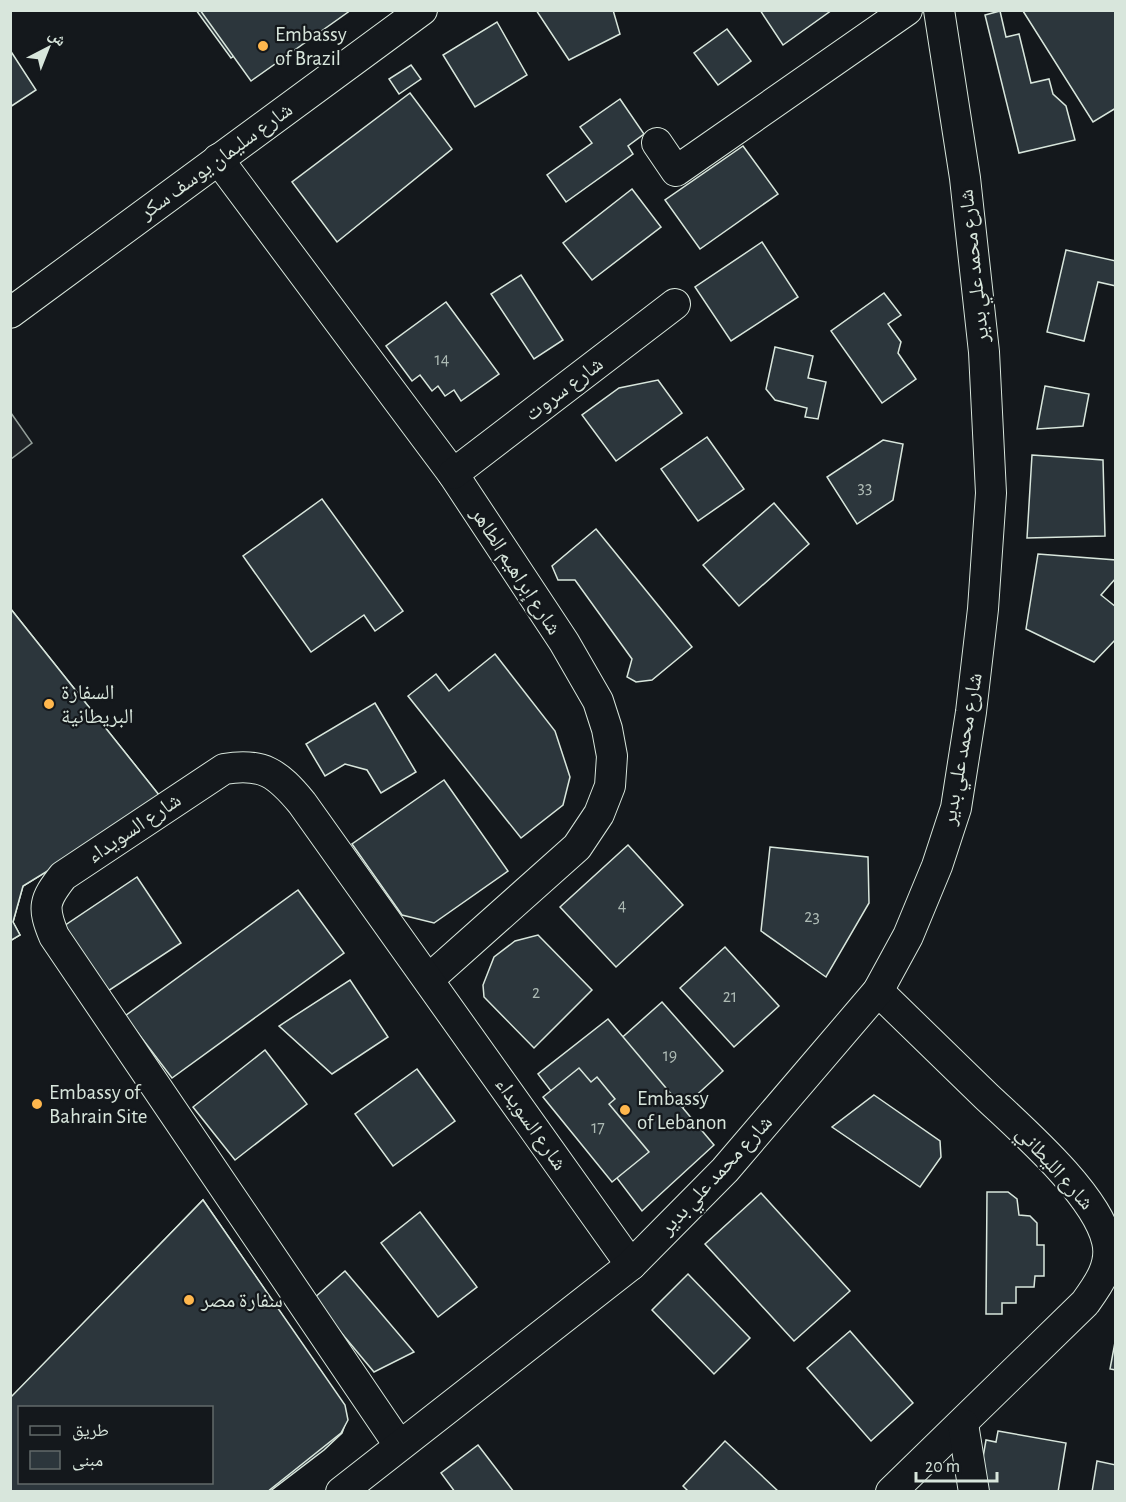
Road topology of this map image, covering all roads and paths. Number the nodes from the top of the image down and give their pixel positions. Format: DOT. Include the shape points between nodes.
graph roads {
  1 [pos="422,10"];
  2 [pos="907,10"];
  3 [pos="939,10"];
  4 [pos="657,143"];
  5 [pos="218,159"];
  6 [pos="14,303"];
  7 [pos="675,304"];
  8 [pos="453,474"];
  9 [pos="429,979"];
  10 [pos="878,991"];
  11 [pos="631,1264"];
  12 [pos="963,1424"];
  13 [pos="399,1445"];
  14 [pos="341,1491"];
  15 [pos="891,1491"];
  16 [pos="974,1491"];
  1 -- 5 [label="street, شارع سليمان يوسف سكر"];
  2 -- 4 [label="street" via="676,171"];
  3 -- 10 [label="street, شارع محمد علي بدير" via="965,178 984,352 991,493 983,609 956,808 908,936"];
  5 -- 6 [label="street, شارع سليمان يوسف سكر"];
  5 -- 8 [label="street, شارع إبراهيم الطاهر"];
  7 -- 8 [label="street, شارع سروت"];
  8 -- 9 [label="street, شارع إبراهيم الطاهر" via="564,642 598,701 612,756 610,786 599,814 577,847"];
  9 -- 11 [label="street, شارع السويداء"];
  9 -- 13 [label="street, شارع السويداء" via="286,783 265,770 242,765 224,769 63,876 46,903 46,916 54,936"];
  10 -- 11 [label="street, شارع محمد علي بدير" via="725,1170"];
  10 -- 12 [label="street, شارع الليطاني" via="1060,1170 1089,1203 1107,1242 1101,1282 1085,1303"];
  11 -- 13 [label="street, شارع محمد علي بدير"];
  12 -- 15 [label="street, شارع الليطاني"];
  12 -- 16 [label="street"];
  13 -- 14 [label="street, شارع محمد علي بدير"];
}
